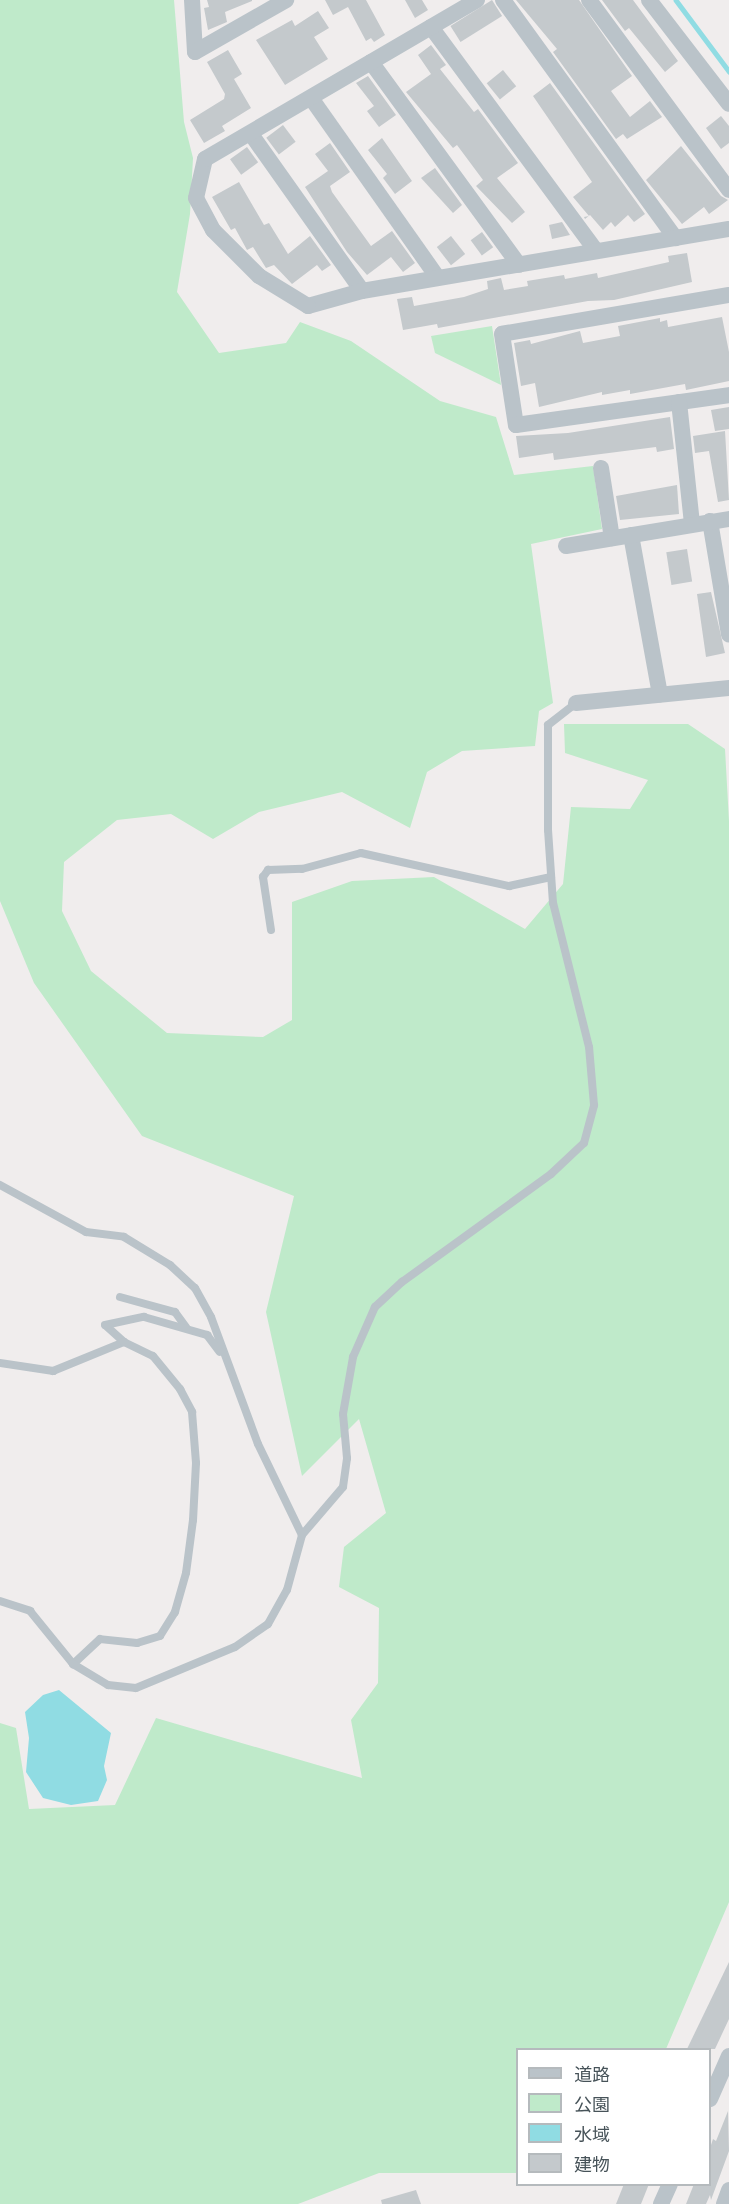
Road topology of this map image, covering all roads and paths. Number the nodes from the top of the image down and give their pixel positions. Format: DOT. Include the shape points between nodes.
graph roads {
  1 [pos="192,0"];
  2 [pos="286,0"];
  3 [pos="477,0"];
  4 [pos="503,0"];
  5 [pos="589,0"];
  6 [pos="649,0"];
  7 [pos="431,27"];
  8 [pos="371,62"];
  9 [pos="311,98"];
  10 [pos="729,104"];
  11 [pos="251,134"];
  12 [pos="729,190"];
  13 [pos="729,229"];
  14 [pos="675,238"];
  15 [pos="596,251"];
  16 [pos="519,265"];
  17 [pos="438,278"];
  18 [pos="362,291"];
  19 [pos="729,295"];
  20 [pos="729,395"];
  21 [pos="679,402"];
  22 [pos="601,468"];
  23 [pos="729,519"];
  24 [pos="710,521"];
  25 [pos="692,523"];
  26 [pos="631,535"];
  27 [pos="612,538"];
  28 [pos="566,546"];
  29 [pos="729,634"];
  30 [pos="729,687"];
  31 [pos="660,694"];
  32 [pos="576,703"];
  33 [pos="551,877"];
  34 [pos="271,930"];
  35 [pos="0,1185"];
  36 [pos="120,1297"];
  37 [pos="186,1328"];
  38 [pos="124,1342"];
  39 [pos="224,1358"];
  40 [pos="0,1363"];
  41 [pos="303,1535"];
  42 [pos="0,1601"];
  43 [pos="73,1664"];
  44 [pos="729,2056"];
  45 [pos="711,2095"];
  46 [pos="729,2097"];
  47 [pos="669,2186"];
  48 [pos="729,2190"];
  49 [pos="661,2204"];
  50 [pos="724,2204"];
  1 -- 2 [label="street" via="195,52"];
  3 -- 7 [label="street"];
  4 -- 14 [label="street"];
  5 -- 12 [label="street"];
  6 -- 10 [label="street"];
  7 -- 8 [label="street"];
  7 -- 15 [label="street"];
  8 -- 9 [label="street"];
  8 -- 16 [label="street"];
  9 -- 11 [label="street"];
  9 -- 17 [label="street"];
  11 -- 18 [label="street"];
  11 -- 18 [label="street" via="205,159 196,198 213,230 260,276 308,306"];
  13 -- 14 [label="street"];
  14 -- 15 [label="street"];
  15 -- 16 [label="street"];
  16 -- 17 [label="street"];
  17 -- 18 [label="street"];
  19 -- 21 [label="street" via="502,334 516,424"];
  20 -- 21 [label="street"];
  21 -- 25 [label="street"];
  22 -- 27 [label="street"];
  23 -- 24 [label="street"];
  24 -- 25 [label="street"];
  24 -- 29 [label="street"];
  25 -- 26 [label="street"];
  26 -- 27 [label="street"];
  26 -- 31 [label="street"];
  27 -- 28 [label="street"];
  30 -- 31 [label="street"];
  31 -- 32 [label="street"];
  32 -- 33 [label="lane" via="548,725"];
  33 -- 34 [label="lane" via="509,886 361,853 302,869 268,870 263,877"];
  33 -- 41 [label="lane" via="553,903 589,1047 594,1105 584,1143 551,1174 402,1282 375,1308 353,1357 343,1414 347,1458 344,1487"];
  35 -- 39 [label="lane" via="86,1232 124,1237 170,1265 195,1288"];
  36 -- 37 [label="lane" via="175,1312"];
  37 -- 38 [label="lane" via="144,1317 105,1325"];
  37 -- 39 [label="lane" via="207,1335"];
  38 -- 40 [label="lane" via="53,1371"];
  38 -- 43 [label="lane" via="153,1356 180,1389 192,1412 196,1463 186,1573 175,1612 159,1636 137,1643 100,1639"];
  39 -- 41 [label="lane" via="258,1444"];
  41 -- 43 [label="lane" via="287,1590 268,1624 235,1647 136,1688 108,1685"];
  42 -- 43 [label="lane" via="30,1611"];
  44 -- 45 [label="street"];
  45 -- 46 [label="street"];
  47 -- 49 [label="street"];
  48 -- 50 [label="street"];
}
